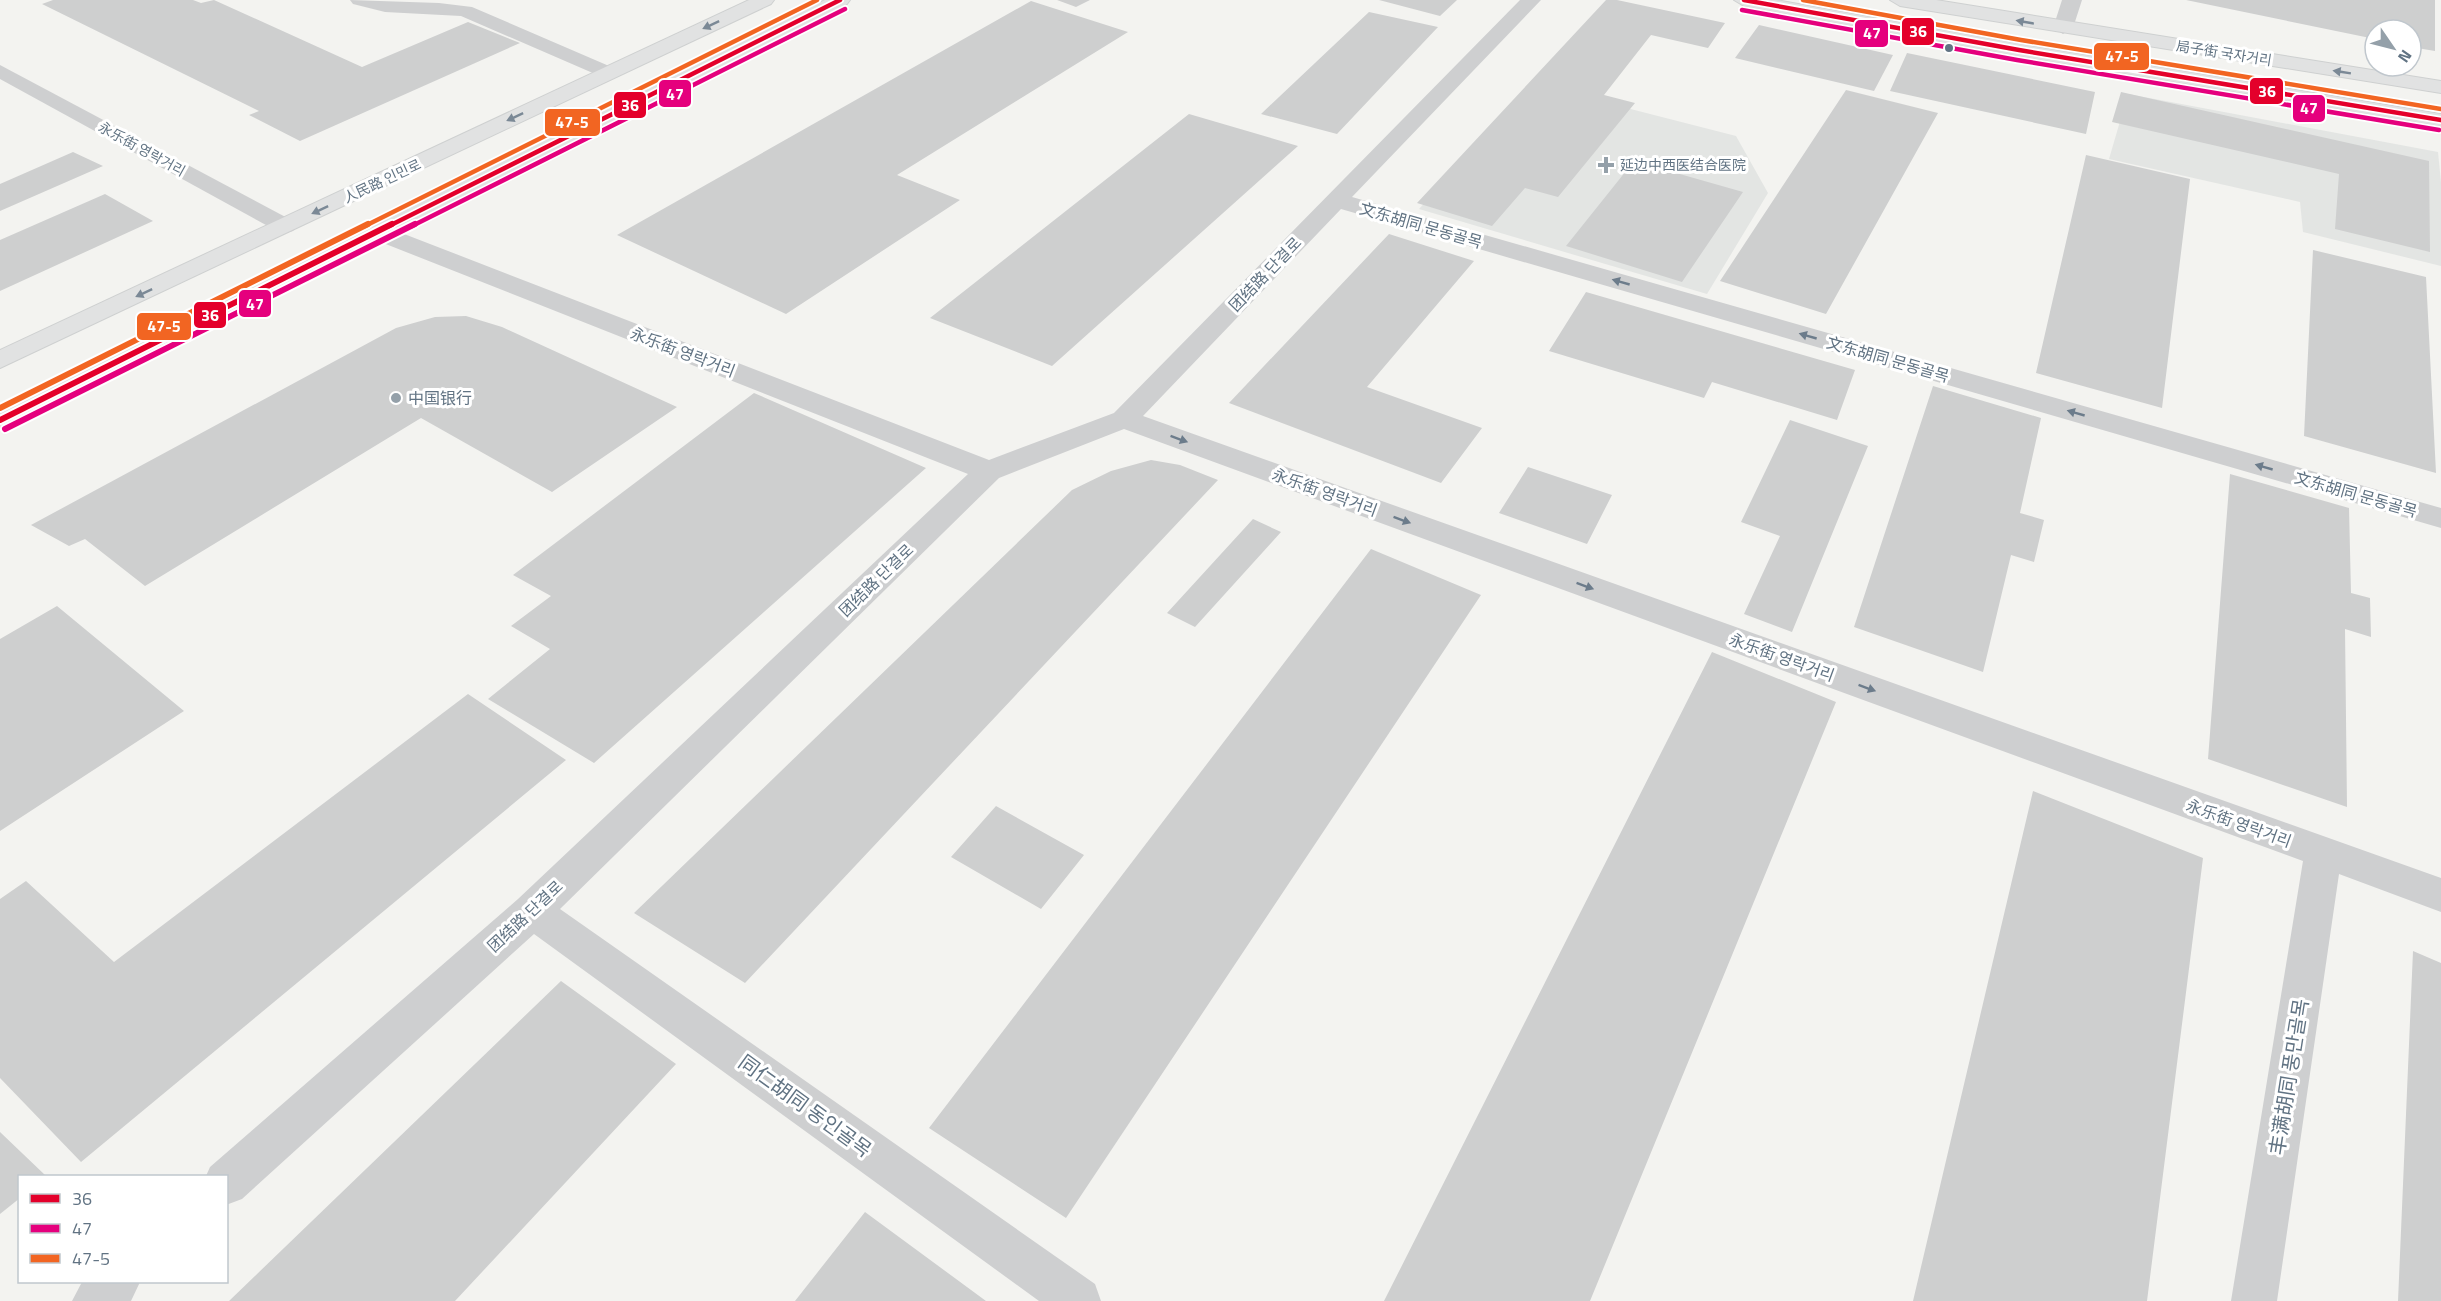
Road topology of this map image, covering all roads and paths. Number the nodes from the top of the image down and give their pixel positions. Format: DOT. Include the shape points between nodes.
graph roads {
  1 [pos="360,0"];
  2 [pos="764,0"];
  3 [pos="840,0"];
  4 [pos="1531,0"];
  5 [pos="1744,0"];
  6 [pos="1900,0"];
  7 [pos="2072,0"];
  8 [pos="2063,28"];
  9 [pos="0,71"];
  10 [pos="609,73"];
  11 [pos="2441,87"];
  12 [pos="2441,120"];
  13 [pos="1336,200"];
  14 [pos="285,226"];
  15 [pos="377,232"];
  16 [pos="0,360"];
  17 [pos="1124,419"];
  18 [pos="0,420"];
  19 [pos="989,471"];
  20 [pos="2441,518"];
  21 [pos="2323,853"];
  22 [pos="2441,895"];
  23 [pos="532,911"];
  24 [pos="228,1181"];
  25 [pos="115,1283"];
  26 [pos="95,1301"];
  27 [pos="1078,1301"];
  28 [pos="2254,1301"];
  1 -- 10 [label="street" via="390,7 465,11"];
  2 -- 10 [label="main road, 人民路 인민로, one-way"];
  3 -- 15 [label="main road"];
  4 -- 13 [label="street, 团结路 단결로"];
  5 -- 12 [label="main road, 局子街 국자거리"];
  8 -- 6 [label="main road, 局子街 국자거리, one-way"];
  7 -- 8 [label="street"];
  11 -- 8 [label="main road, 局子街 국자거리, one-way"];
  9 -- 14 [label="street, 永乐街 영락거리"];
  10 -- 14 [label="main road, 人民路 인민로, one-way"];
  13 -- 17 [label="street, 团结路 단결로"];
  20 -- 13 [label="street, 文东胡同 문동골목, one-way"];
  14 -- 16 [label="main road, 人民路 인민로, one-way"];
  15 -- 18 [label="main road"];
  15 -- 19 [label="street, 永乐街 영락거리"];
  17 -- 19 [label="street, 团结路 단결로"];
  17 -- 21 [label="street, 永乐街 영락거리, one-way"];
  19 -- 23 [label="street, 团结路 단결로"];
  21 -- 22 [label="street, 永乐街 영락거리"];
  21 -- 28 [label="street, 丰满胡同 풍만골목"];
  23 -- 24 [label="street, 团结路 단결로"];
  23 -- 27 [label="street, 同仁胡同 동인골목"];
  25 -- 26 [label="street"];
}
